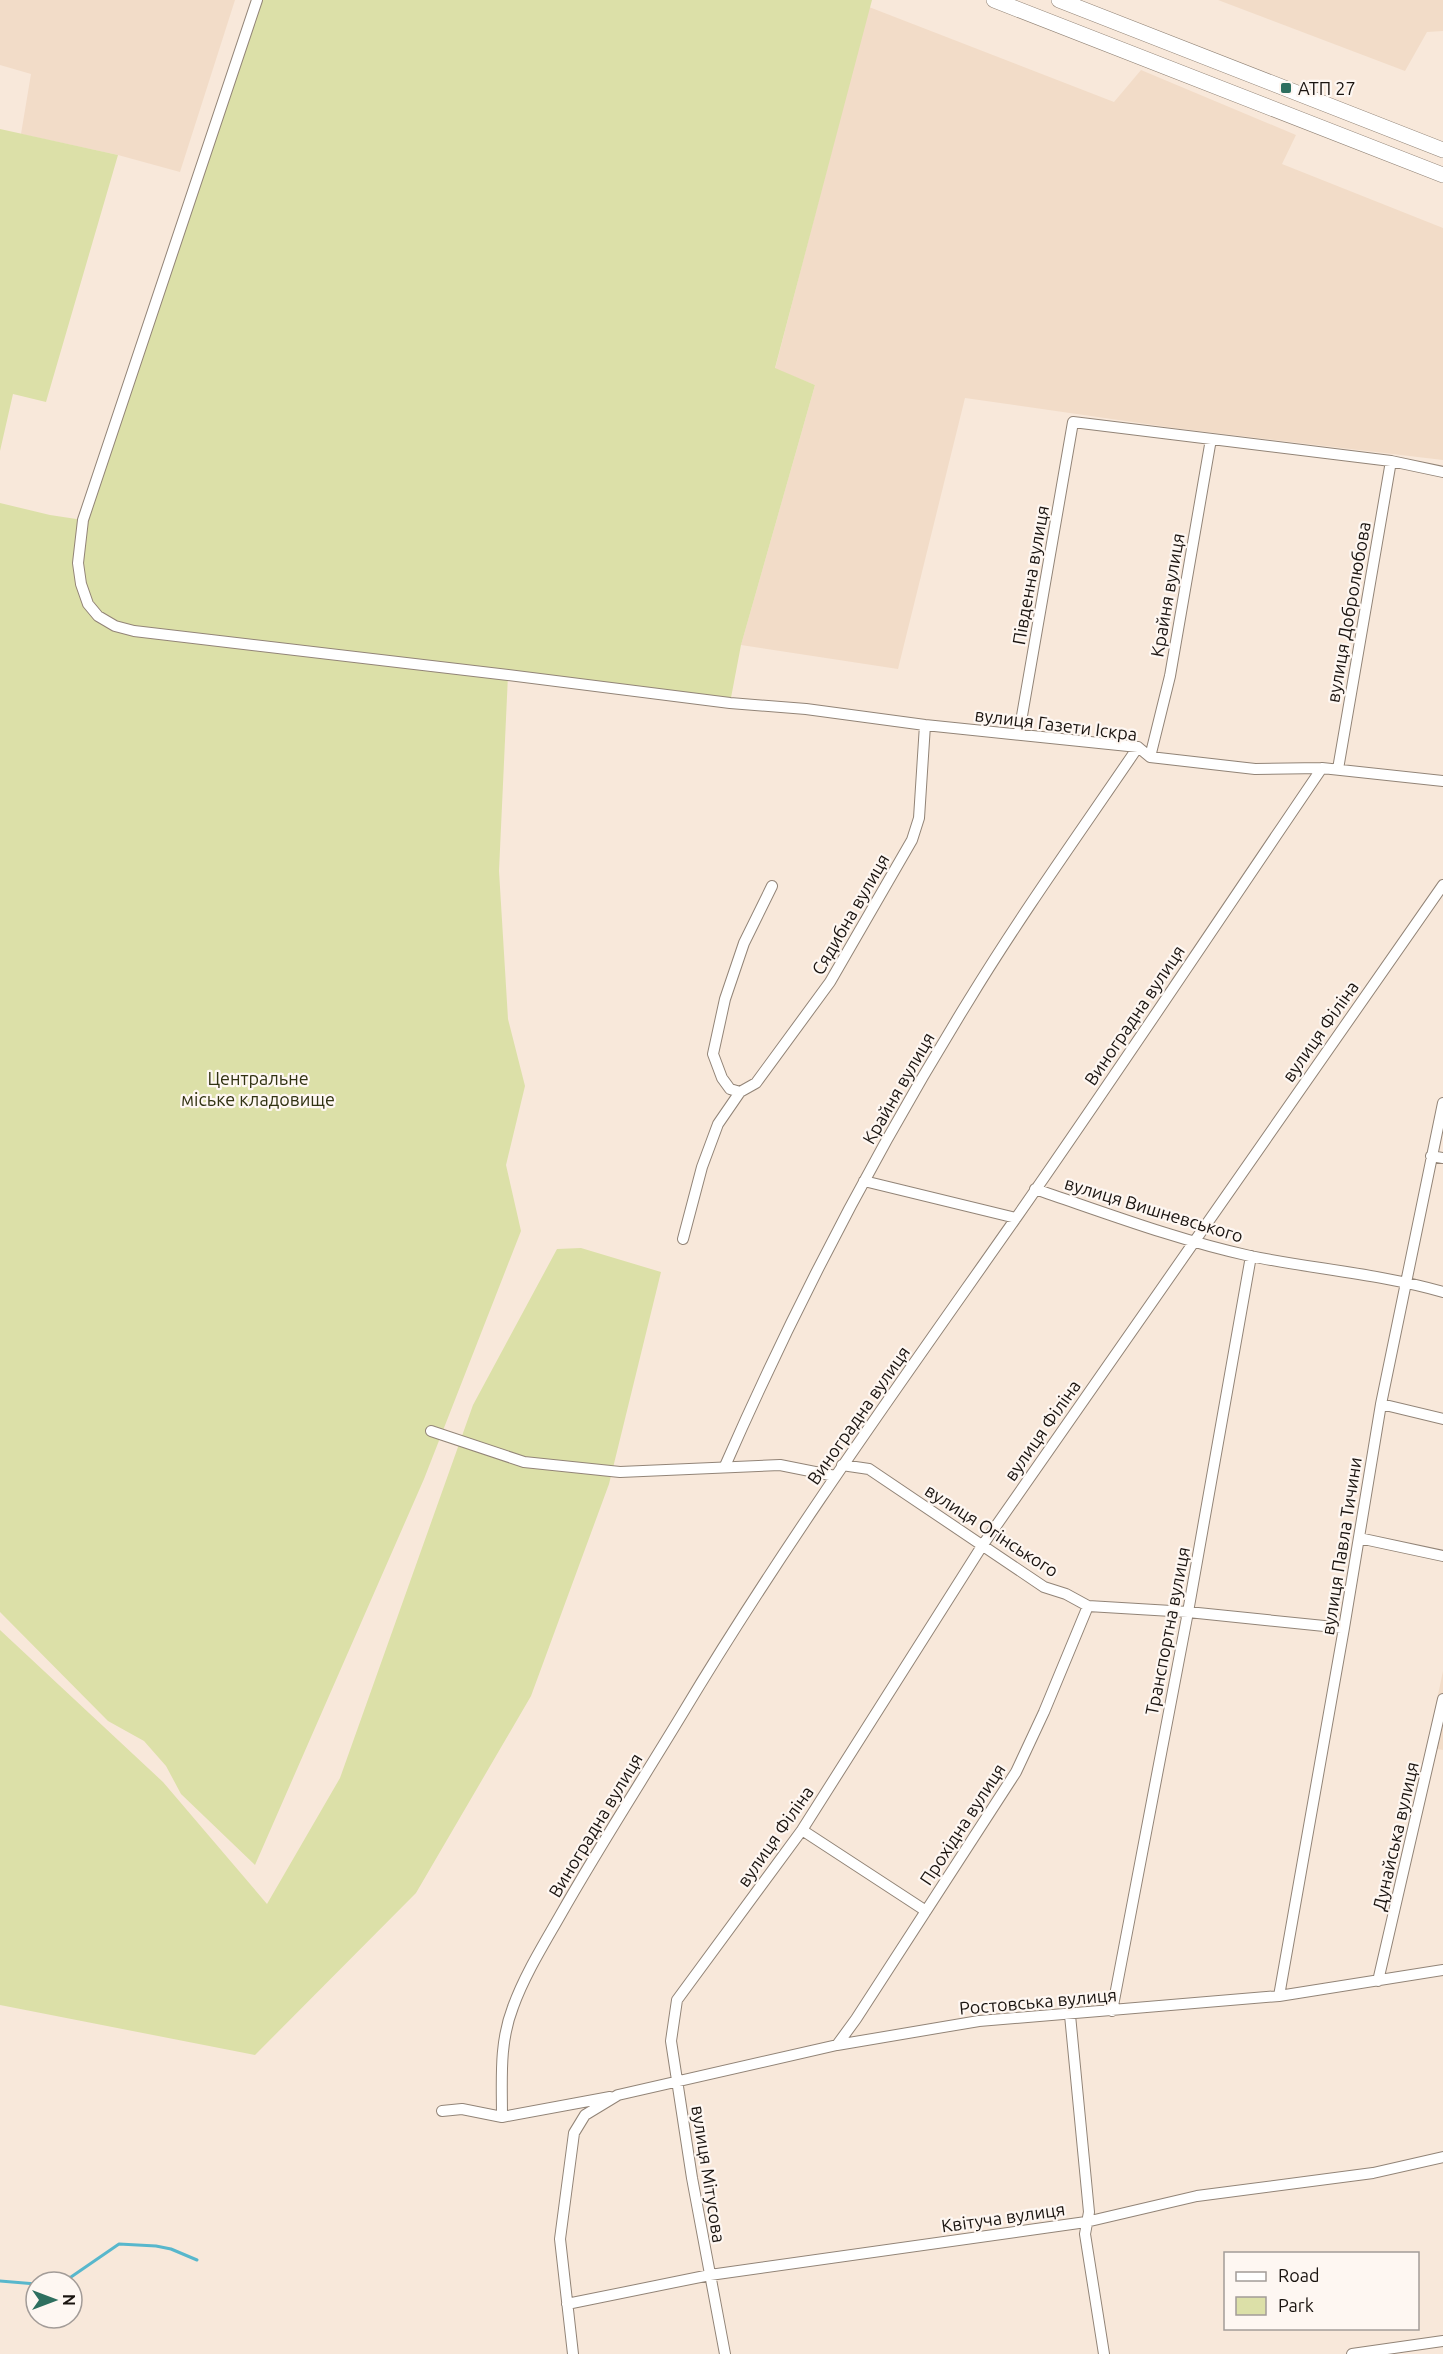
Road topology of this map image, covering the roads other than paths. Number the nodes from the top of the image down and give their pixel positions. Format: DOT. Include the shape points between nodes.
graph roads {
  1 [pos="257,0"];
  2 [pos="994,0"];
  3 [pos="1059,0"];
  4 [pos="1443,150"];
  5 [pos="1443,175"];
  6 [pos="1211,439"];
  7 [pos="1390,461"];
  8 [pos="1443,472"];
  9 [pos="925,725"];
  10 [pos="1018,733"];
  11 [pos="1138,747"];
  12 [pos="1150,757"];
  13 [pos="1322,768"];
  14 [pos="1338,770"];
  15 [pos="1443,782"];
  16 [pos="772,886"];
  17 [pos="1442,889"];
  18 [pos="740,1092"];
  19 [pos="1443,1103"];
  20 [pos="1431,1156"];
  21 [pos="1443,1158"];
  22 [pos="864,1180"];
  23 [pos="1035,1190"];
  24 [pos="1016,1218"];
  25 [pos="683,1239"];
  26 [pos="1192,1242"];
  27 [pos="1251,1256"];
  28 [pos="1406,1281"];
  29 [pos="1443,1292"];
  30 [pos="1381,1404"];
  31 [pos="1443,1419"];
  32 [pos="431,1431"];
  33 [pos="842,1465"];
  34 [pos="725,1466"];
  35 [pos="835,1476"];
  36 [pos="1359,1538"];
  37 [pos="982,1546"];
  38 [pos="1443,1556"];
  39 [pos="1088,1606"];
  40 [pos="1188,1612"];
  41 [pos="1344,1628"];
  42 [pos="1443,1699"];
  43 [pos="802,1830"];
  44 [pos="926,1911"];
  45 [pos="1443,1970"];
  46 [pos="1378,1981"];
  47 [pos="1279,1996"];
  48 [pos="678,2000"];
  49 [pos="1112,2011"];
  50 [pos="1070,2015"];
  51 [pos="837,2045"];
  52 [pos="677,2081"];
  53 [pos="618,2096"];
  54 [pos="442,2111"];
  55 [pos="502,2117"];
  56 [pos="1443,2157"];
  57 [pos="1086,2222"];
  58 [pos="710,2275"];
  59 [pos="567,2304"];
  60 [pos="1443,2341"];
  61 [pos="573,2354"];
  62 [pos="724,2354"];
  63 [pos="1104,2354"];
  64 [pos="1352,2354"];
  1 -- 9 [label="street, вулиця Газети Іскра" via="83,520 78,563 81,584 88,604 98,616 115,626 156,635"];
  2 -- 5 [label="main road"];
  3 -- 4 [label="main road"];
  6 -- 7 [label="street"];
  6 -- 10 [label="street, Південна вулиця" via="1073,422"];
  6 -- 12 [label="street, Крайня вулиця" via="1170,676"];
  7 -- 8 [label="street"];
  7 -- 14 [label="street, вулиця Добролюбова"];
  9 -- 10 [label="street, вулиця Газети Іскра"];
  9 -- 18 [label="street, Сядибна вулиця" via="919,818 912,840 830,982 756,1083"];
  10 -- 11 [label="street, вулиця Газети Іскра"];
  11 -- 12 [label="street, вулиця Газети Іскра"];
  11 -- 22 [label="street, Крайня вулиця" via="969,999"];
  12 -- 13 [label="street, вулиця Газети Іскра" via="1255,769"];
  13 -- 14 [label="street, вулиця Газети Іскра"];
  13 -- 23 [label="street, Виноградна вулиця"];
  14 -- 15 [label="street, вулиця Газети Іскра"];
  16 -- 18 [label="street" via="744,943 725,999 713,1054 722,1078 730,1089"];
  17 -- 26 [label="street, вулиця Філіна"];
  18 -- 25 [label="street, Сядибна вулиця" via="718,1124"];
  19 -- 20 [label="street, вулиця Павла Тичини"];
  20 -- 21 [label="street"];
  20 -- 28 [label="street, вулиця Павла Тичини"];
  22 -- 24 [label="street"];
  22 -- 34 [label="street, Крайня вулиця" via="766,1372"];
  23 -- 24 [label="street, Виноградна вулиця"];
  23 -- 26 [label="street, вулиця Вишневського"];
  24 -- 33 [label="street, Виноградна вулиця"];
  26 -- 27 [label="street, вулиця Вишневського"];
  26 -- 37 [label="street, вулиця Філіна"];
  27 -- 28 [label="street, вулиця Вишневського"];
  27 -- 40 [label="street, Транспортна вулиця"];
  28 -- 29 [label="street, вулиця Вишневського"];
  28 -- 30 [label="street, вулиця Павла Тичини"];
  30 -- 31 [label="street"];
  30 -- 36 [label="street, вулиця Павла Тичини"];
  32 -- 34 [label="street" via="524,1462 620,1472"];
  33 -- 35 [label="street, Виноградна вулиця"];
  33 -- 37 [label="street, вулиця Огінського" via="869,1469"];
  34 -- 35 [label="street" via="780,1465"];
  35 -- 55 [label="street, Виноградна вулиця" via="728,1636 599,1846 530,1968 504,2033"];
  36 -- 38 [label="street"];
  36 -- 41 [label="street, вулиця Павла Тичини"];
  37 -- 39 [label="street, вулиця Огінського" via="1044,1587"];
  37 -- 43 [label="street, вулиця Філіна"];
  39 -- 40 [label="street, вулиця Огінського"];
  39 -- 44 [label="street, Прохідна вулиця" via="1016,1772"];
  40 -- 41 [label="street, вулиця Огінського"];
  40 -- 49 [label="street, Транспортна вулиця"];
  41 -- 47 [label="street, вулиця Павла Тичини"];
  42 -- 46 [label="street, Дунайська вулиця"];
  43 -- 44 [label="street"];
  43 -- 48 [label="street, вулиця Філіна"];
  44 -- 51 [label="street, Прохідна вулиця"];
  45 -- 46 [label="street, Ростовська вулиця"];
  46 -- 47 [label="street, Ростовська вулиця"];
  47 -- 49 [label="street, Ростовська вулиця"];
  48 -- 52 [label="street, вулиця Мітусова" via="671,2041"];
  49 -- 50 [label="street, Ростовська вулиця"];
  50 -- 51 [label="street, Ростовська вулиця" via="979,2021"];
  50 -- 57 [label="street" via="1089,2212"];
  51 -- 52 [label="street, Ростовська вулиця"];
  52 -- 53 [label="street, Ростовська вулиця"];
  52 -- 58 [label="street, вулиця Мітусова"];
  53 -- 55 [label="street"];
  53 -- 59 [label="street" via="585,2115 574,2133 560,2239"];
  54 -- 55 [label="street" via="462,2109"];
  56 -- 57 [label="street, Квітуча вулиця" via="1373,2173 1197,2196"];
  57 -- 58 [label="street, Квітуча вулиця"];
  57 -- 63 [label="street"];
  58 -- 59 [label="street, Квітуча вулиця"];
  58 -- 62 [label="street, вулиця Мітусова"];
  59 -- 61 [label="street"];
  60 -- 64 [label="street"];
}
